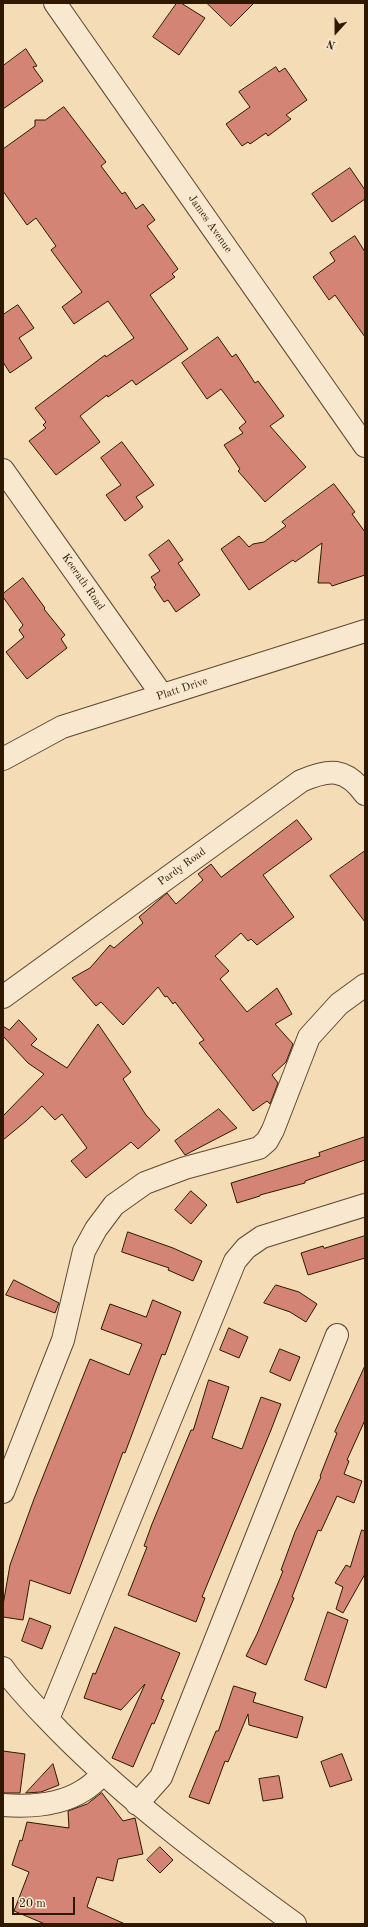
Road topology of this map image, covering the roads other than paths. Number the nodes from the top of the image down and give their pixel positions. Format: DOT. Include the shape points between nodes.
graph roads {
  1 [pos="54,3"];
  2 [pos="365,446"];
  3 [pos="3,470"];
  4 [pos="365,631"];
  5 [pos="162,695"];
  6 [pos="3,759"];
  7 [pos="365,794"];
  8 [pos="365,985"];
  9 [pos="3,997"];
  10 [pos="365,1205"];
  11 [pos="337,1335"];
  12 [pos="3,1492"];
  13 [pos="3,1668"];
  14 [pos="48,1719"];
  15 [pos="103,1774"];
  16 [pos="137,1804"];
  17 [pos="3,1805"];
  18 [pos="295,1924"];
  1 -- 2 [label="street, James Avenue"];
  3 -- 5 [label="street, Keerath Road"];
  4 -- 5 [label="street, Platt Drive"];
  5 -- 6 [label="street, Platt Drive" via="62,727"];
  7 -- 9 [label="street, Pardy Road" via="356,782 334,772 320,772 301,781"];
  8 -- 12 [label="street" via="339,1004 309,1037 267,1141 259,1148 185,1168 145,1183 114,1205 96,1229 84,1251 62,1340"];
  10 -- 14 [label="street" via="262,1237 246,1248 235,1261"];
  11 -- 16 [label="street" via="161,1777"];
  13 -- 14 [label="street" via="15,1686"];
  14 -- 15 [label="street"];
  15 -- 16 [label="street"];
  15 -- 17 [label="street" via="84,1791 65,1798 42,1804"];
  16 -- 18 [label="street" via="170,1832"];
}
